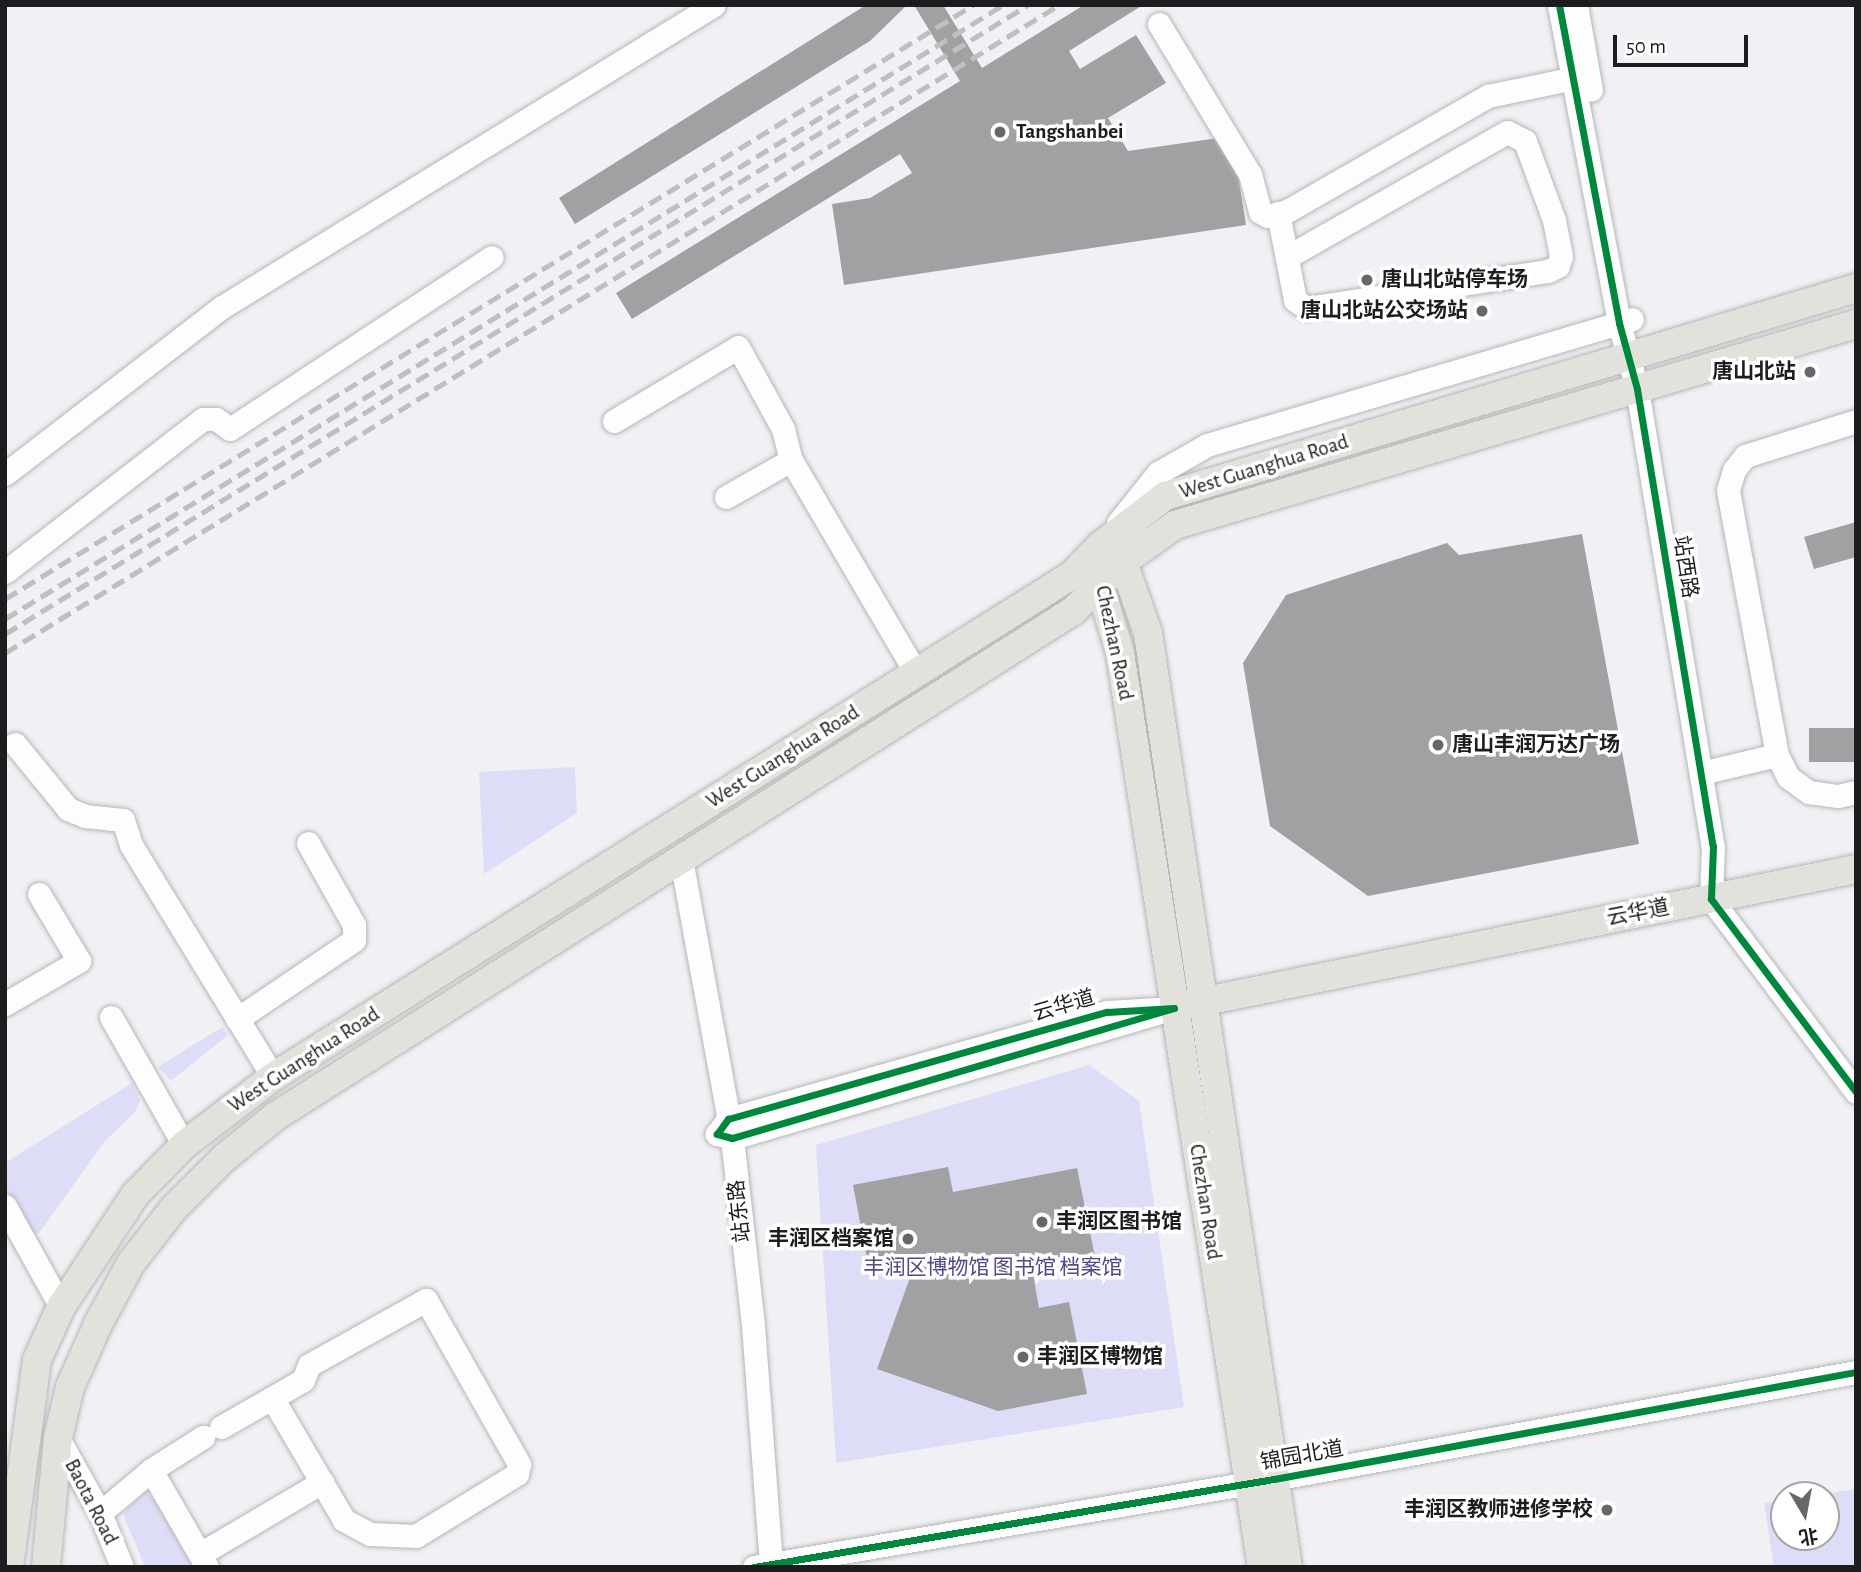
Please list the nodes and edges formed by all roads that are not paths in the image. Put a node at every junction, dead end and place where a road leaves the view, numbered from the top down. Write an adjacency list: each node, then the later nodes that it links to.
1 (714, 5): 17 (street)
2 (1559, 5): 5 (street, 站西路)
3 (1576, 5): 5 (street, 站西路)
4 (1159, 24): 6 (street)
5 (1581, 77): 6 (street); 10 (street, 站西路)
6 (1278, 214): 8 (street)
7 (492, 257): 20 (street)
8 (1287, 257): 8 (street)
9 (1856, 288): 12 (main road, West Guanghua Road)
10 (1626, 321): 12 (street, 站西路); 19 (street)
11 (1856, 324): 13 (main road, West Guanghua Road)
12 (1633, 357): 13 (street, 站西路); 19 (main road, West Guanghua Road)
13 (1637, 389): 19 (main road, West Guanghua Road); 25 (street, 站西路)
14 (614, 421): 16 (street)
15 (1856, 421): 24 (street)
16 (791, 460): 18 (street); 22 (street)
17 (5, 474)
18 (726, 497)
19 (1112, 553): 21 (main road, West Guanghua Road); 22 (main road, West Guanghua Road); 33 (main road, Chezhan Road)
20 (5, 572)
21 (1100, 587): 30 (main road, West Guanghua Road); 35 (main road, Chezhan Road)
22 (916, 673): 28 (main road, West Guanghua Road)
23 (15, 744): 37 (street)
24 (1777, 755): 25 (street); 26 (street)
25 (1701, 773): 32 (street, 站西路)
26 (1856, 792)
27 (308, 843): 37 (street)
28 (617, 862): 30 (main road); 38 (main road, West Guanghua Road)
29 (1856, 869): 32 (main road, 云华道)
30 (665, 871): 40 (street, 站东路); 46 (main road, West Guanghua Road)
31 (39, 894): 34 (street)
32 (1711, 899): 33 (main road, 云华道); 39 (street)
33 (1203, 1000): 35 (main road, 云华道); 48 (main road, Chezhan Road)
34 (5, 1004)
35 (1174, 1009): 40 (street, 云华道); 48 (main road, Chezhan Road)
36 (111, 1017): 41 (street)
37 (237, 1019): 38 (street)
38 (273, 1077): 41 (main road, West Guanghua Road)
39 (1856, 1093)
40 (726, 1130): 52 (street, 站东路)
41 (184, 1145): 43 (main road, West Guanghua Road)
42 (5, 1206): 43 (street)
43 (61, 1307): 53 (main road, West Guanghua Road)
44 (1856, 1372): 48 (street, 锦园北道)
45 (272, 1398): 47 (street); 49 (street); 49 (street)
46 (58, 1438): 50 (street, Baota Road); 54 (main road, West Guanghua Road)
47 (151, 1469): 50 (street); 51 (street)
48 (1262, 1481): 52 (street, 锦园北道); 56 (main road, Chezhan Road); 57 (main road, Chezhan Road)
49 (322, 1482): 51 (street)
50 (100, 1513): 55 (street, Baota Road)
51 (203, 1560)
52 (761, 1566)
53 (9, 1567)
54 (46, 1567)
55 (122, 1567)
56 (1262, 1567)
57 (1288, 1567)

